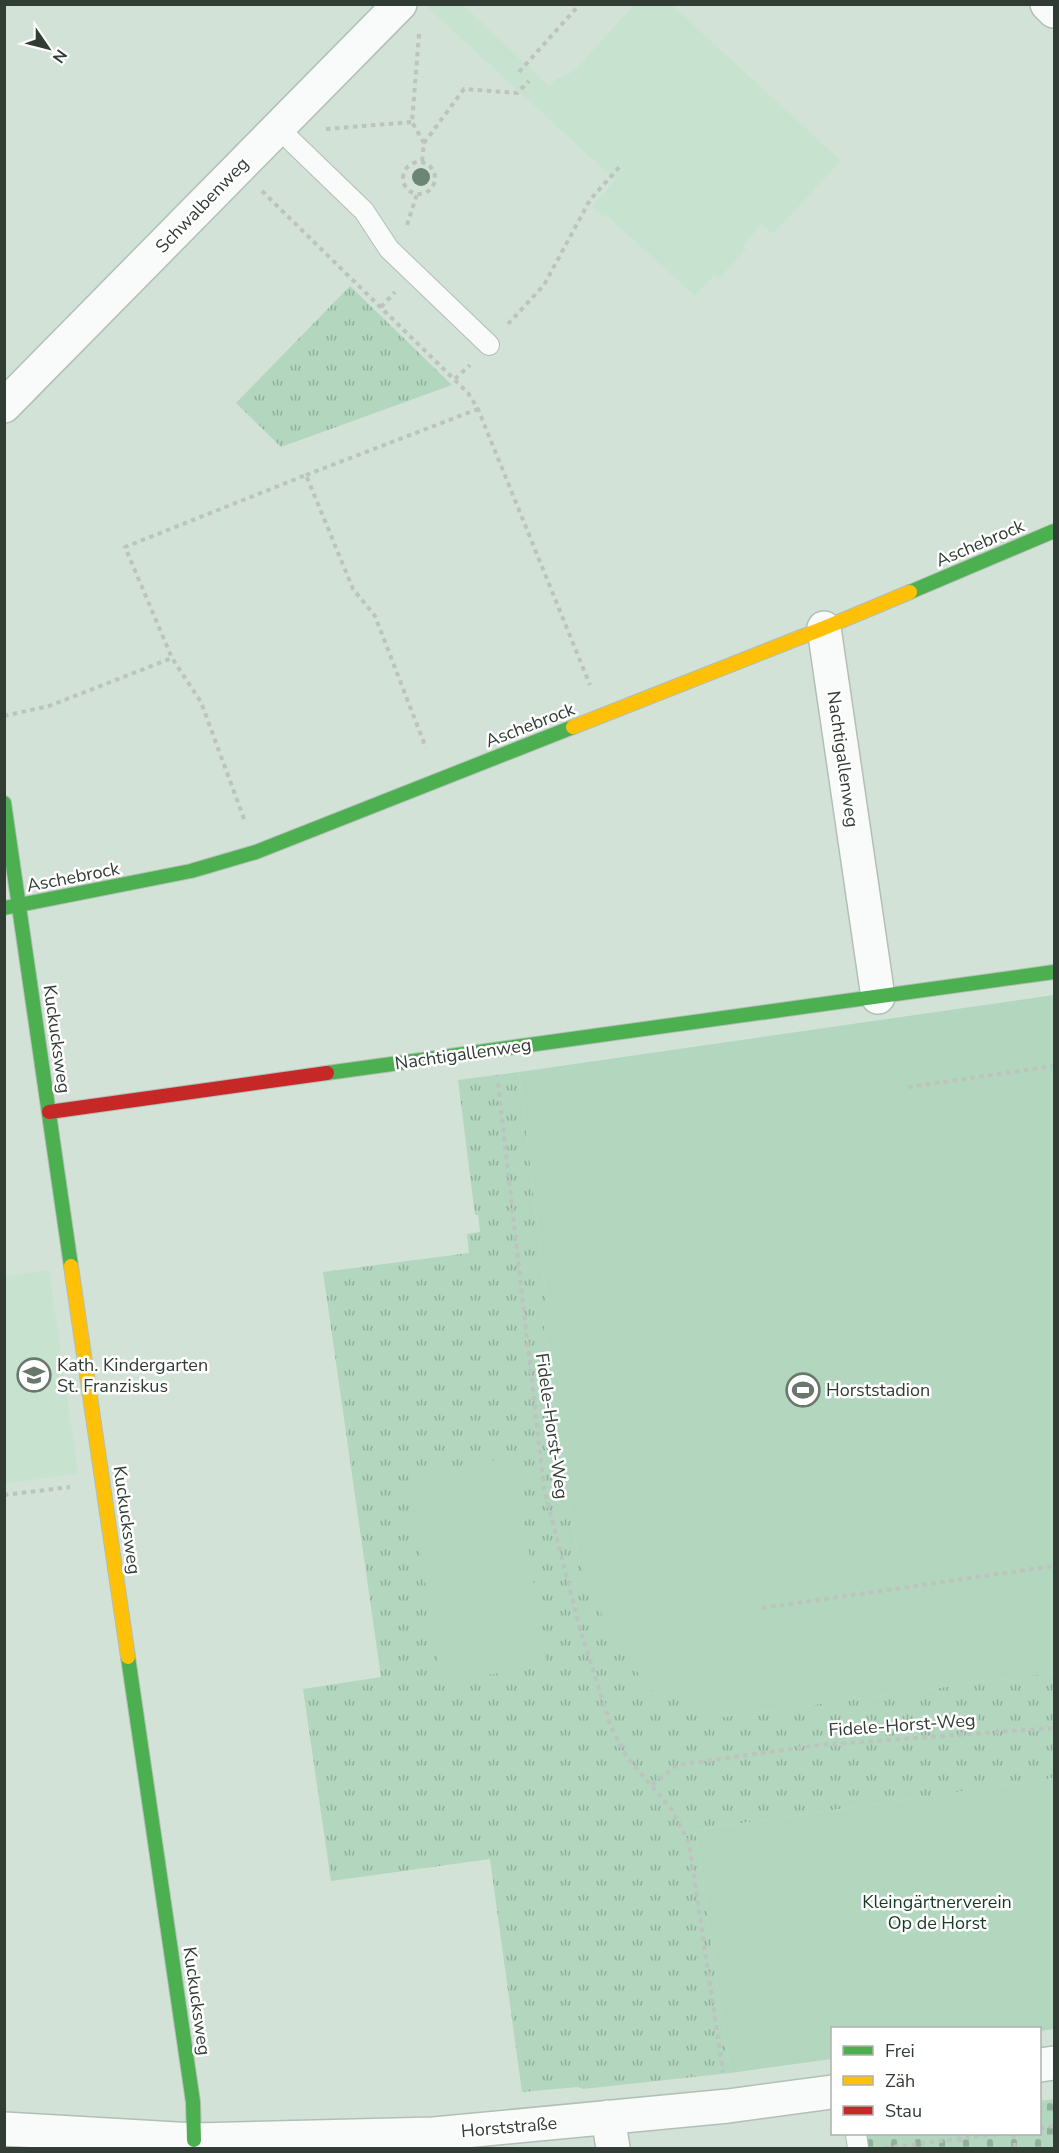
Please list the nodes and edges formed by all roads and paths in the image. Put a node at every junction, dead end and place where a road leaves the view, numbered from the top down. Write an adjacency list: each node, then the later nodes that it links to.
1 (400, 4): 9 (street, Schwalbenweg)
2 (580, 4): 6 (path)
3 (1047, 4): 4 (street)
4 (1054, 11)
5 (419, 30): 8 (path)
6 (519, 72)
7 (529, 81): 10 (path)
8 (412, 122): 9 (path); 10 (path)
9 (283, 123): 13 (street, Schwalbenweg); 14 (lane)
10 (424, 143): 11 (path)
11 (422, 162): 11 (path)
12 (621, 165): 14 (path)
13 (238, 168): 15 (path); 16 (street, Schwalbenweg)
14 (489, 345): 15 (path)
15 (455, 379): 17 (path)
16 (4, 406)
17 (478, 409): 18 (path); 23 (path)
18 (306, 475): 21 (path); 24 (path)
19 (1054, 531): 20 (street, Aschebrock)
20 (824, 628): 23 (street, Aschebrock); 30 (street, Nachtigallenweg)
21 (172, 658): 22 (path); 26 (path)
22 (4, 716)
23 (603, 716): 24 (street, Aschebrock)
24 (438, 780): 26 (street, Aschebrock)
25 (4, 803): 27 (street)
26 (256, 852): 27 (street, Aschebrock)
27 (19, 906): 28 (street, Aschebrock); 34 (street, Kuckucksweg)
28 (4, 908)
29 (1054, 972): 30 (street, Nachtigallenweg)
30 (878, 997): 31 (street, Nachtigallenweg)
31 (494, 1050): 34 (street, Nachtigallenweg); 40 (path, Fidele-Horst-Weg)
32 (1054, 1065): 33 (path)
33 (908, 1087)
34 (49, 1112): 35 (street, Kuckucksweg)
35 (103, 1482): 36 (path); 47 (street, Kuckucksweg)
36 (4, 1495)
37 (1054, 1566): 38 (path)
38 (762, 1608)
39 (1054, 1728): 40 (path, Fidele-Horst-Weg)
40 (652, 1785): 42 (path, Fidele-Horst-Weg)
41 (831, 2092): 42 (street, Horststraße)
42 (728, 2106): 44 (street, Horststraße)
43 (4, 2129): 47 (street, Horststraße)
44 (611, 2133): 47 (street, Horststraße)
45 (983, 2135): 46 (path)
46 (960, 2138): 48 (path); 49 (path)
47 (194, 2140)
48 (884, 2148)
49 (962, 2148)

